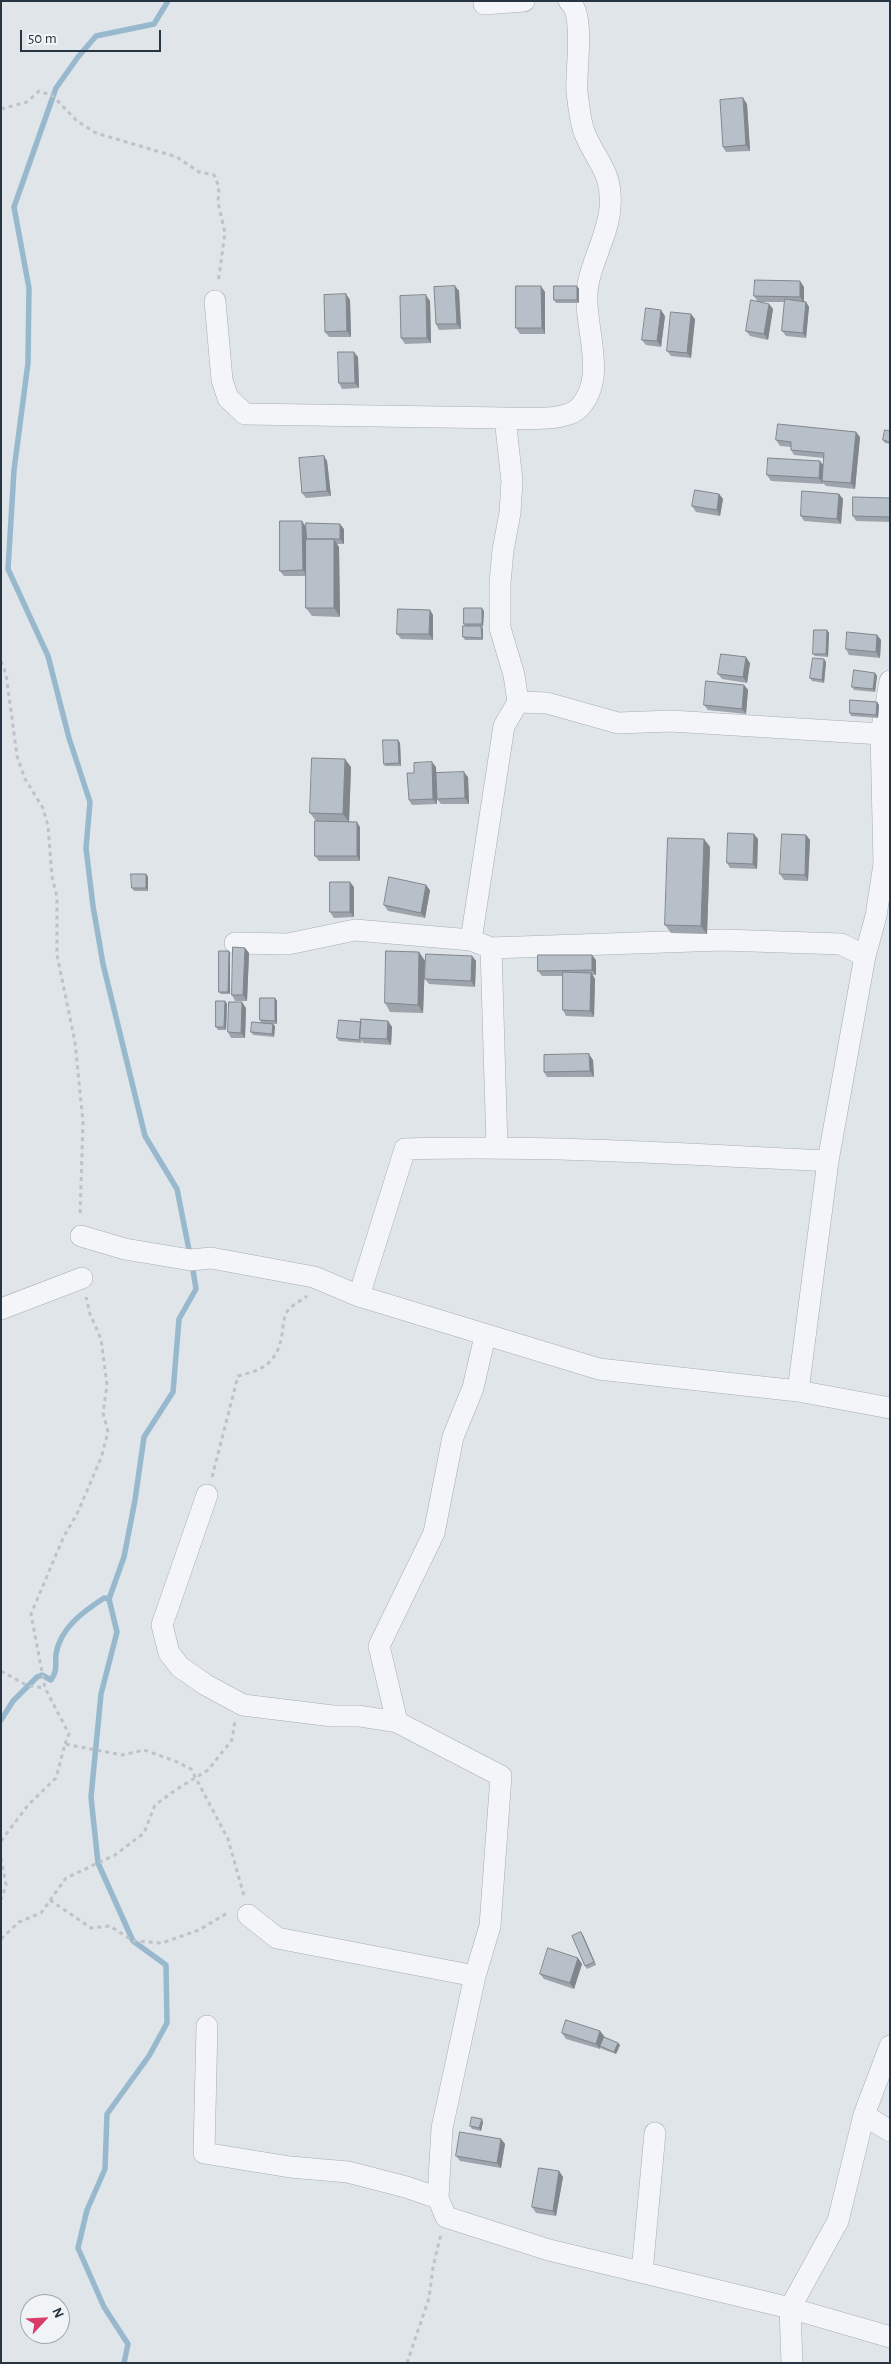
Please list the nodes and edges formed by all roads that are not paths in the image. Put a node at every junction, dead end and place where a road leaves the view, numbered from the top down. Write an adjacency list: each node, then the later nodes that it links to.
1 (524, 1): 3 (street)
2 (569, 1): 5 (street)
3 (484, 4)
4 (215, 301): 5 (street)
5 (505, 418): 7 (street)
6 (890, 681): 8 (street)
7 (518, 702): 8 (street); 10 (street)
8 (881, 734): 9 (street)
9 (883, 917): 13 (street)
10 (471, 940): 11 (street); 12 (street)
11 (235, 943)
12 (491, 948): 13 (street); 14 (street)
13 (864, 956): 15 (street)
14 (497, 1147): 15 (street); 18 (street)
15 (828, 1161): 21 (street)
16 (81, 1236): 18 (street)
17 (82, 1278): 19 (street)
18 (359, 1296): 20 (street)
19 (1, 1310)
20 (485, 1336): 21 (street); 24 (street)
21 (798, 1392): 22 (street)
22 (890, 1408)
23 (207, 1495): 24 (street)
24 (397, 1722): 26 (street)
25 (248, 1915): 26 (street)
26 (475, 1976): 32 (street)
27 (207, 2026): 32 (street)
28 (890, 2046): 29 (street)
29 (864, 2115): 30 (street); 34 (street)
30 (890, 2131)
31 (655, 2133): 33 (street)
32 (442, 2207): 33 (street)
33 (642, 2272): 34 (street)
34 (790, 2308): 35 (street); 36 (street)
35 (890, 2337)
36 (792, 2363)

